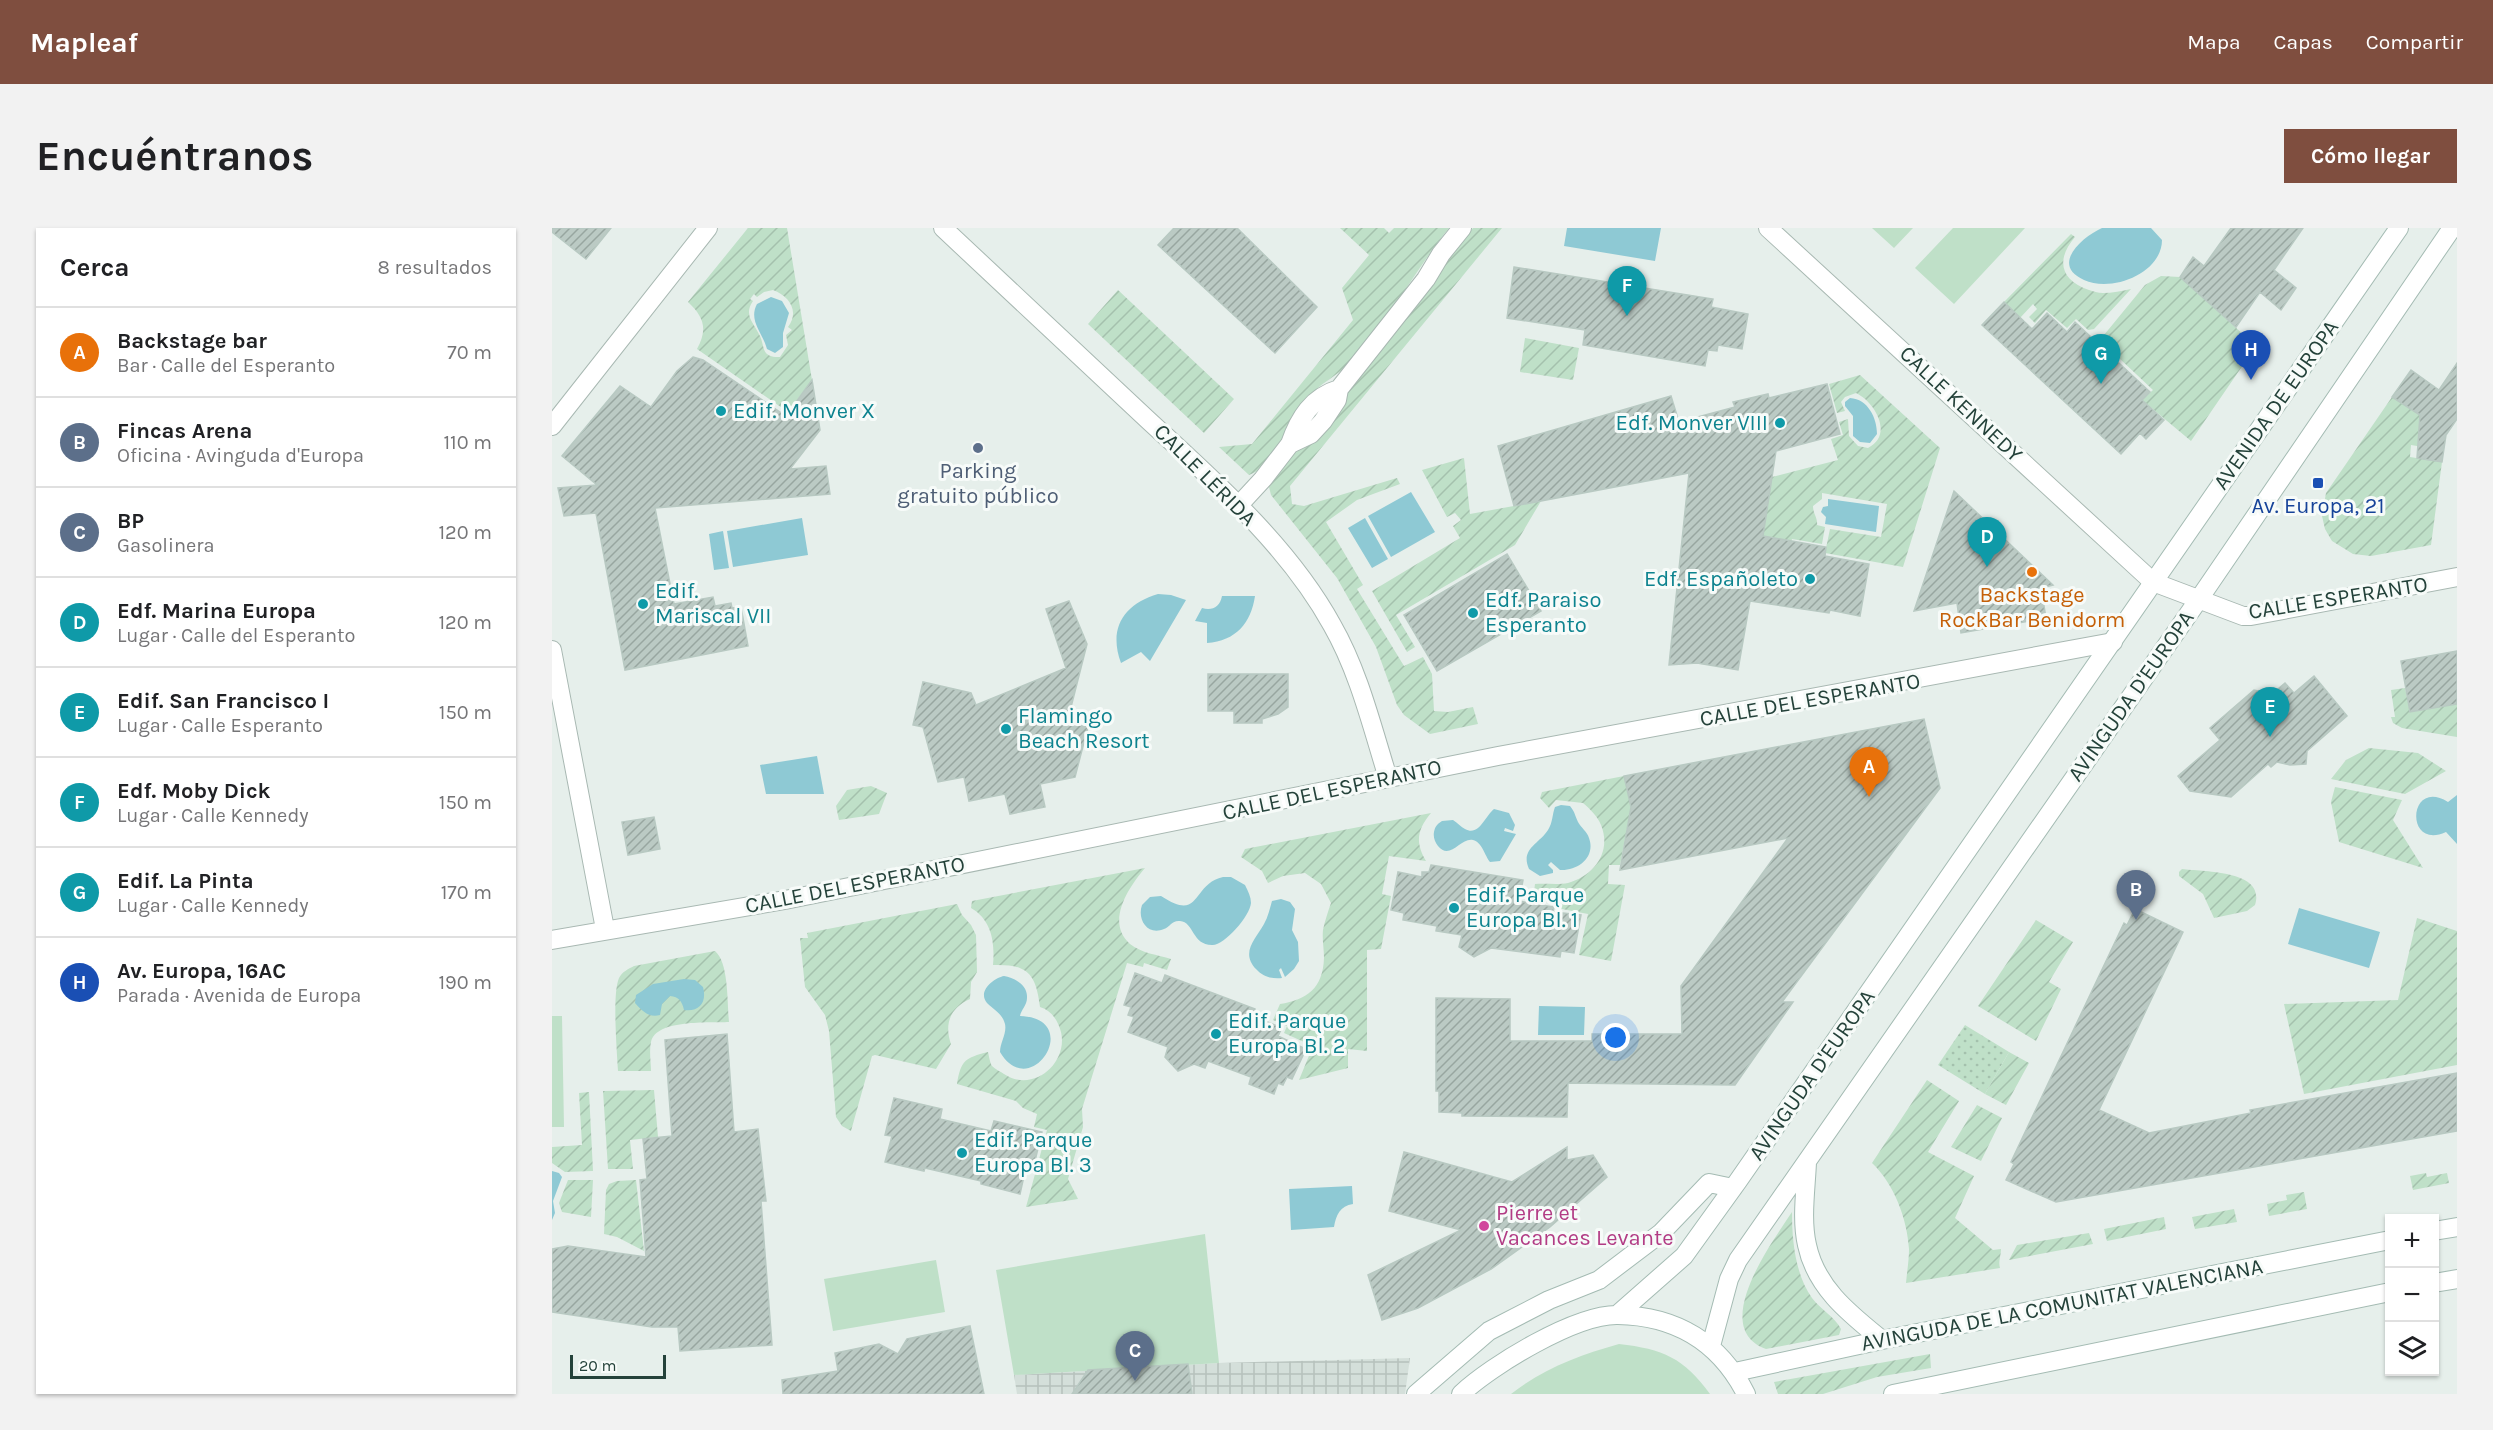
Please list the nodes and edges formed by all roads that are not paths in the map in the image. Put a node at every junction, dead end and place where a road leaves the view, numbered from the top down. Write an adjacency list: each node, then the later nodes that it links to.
1 (708, 228): 7 (main road)
2 (943, 228): 8 (main road, CALLE LÉRIDA)
3 (1462, 228): 8 (main road)
4 (1768, 228): 10 (main road, CALLE KENNEDY)
5 (2398, 228): 10 (main road, AVENIDA DE EUROPA)
6 (2452, 228): 11 (main road, AVINGUDA D'EUROPA)
7 (552, 426)
8 (1238, 506): 14 (main road, CALLE LÉRIDA)
9 (2457, 577): 11 (main road, CALLE ESPERANTO)
10 (2153, 582): 11 (main road, CALLE ESPERANTO); 12 (main road, AVINGUDA D'EUROPA)
11 (2199, 599): 17 (main road, AVINGUDA D'EUROPA)
12 (2113, 642): 14 (main road, CALLE DEL ESPERANTO); 18 (main road, AVINGUDA D'EUROPA)
13 (552, 650): 15 (main road)
14 (1388, 778): 15 (main road, CALLE DEL ESPERANTO)
15 (605, 929): 16 (main road, CALLE DEL ESPERANTO)
16 (552, 940)
17 (1807, 1162): 26 (main road, AVINGUDA D'EUROPA); 27 (main road, AVINGUDA D'EUROPA)
18 (1733, 1188): 25 (main road, AVINGUDA D'EUROPA); 29 (main road)
19 (2457, 1227): 20 (main road)
20 (2439, 1231)
21 (2385, 1241): 26 (main road, AVINGUDA DE LA COMUNITAT VALENCIANA)
22 (2457, 1279): 23 (main road)
23 (2439, 1282)
24 (2385, 1293): 32 (main road)
25 (1617, 1315): 27 (main road); 30 (main road)
26 (1882, 1340): 28 (main road, AVINGUDA DE LA COMUNITAT VALENCIANA)
27 (1711, 1346): 28 (main road)
28 (1735, 1372): 31 (main road)
29 (1416, 1394)
30 (1461, 1394)
31 (1746, 1394)
32 (1893, 1394)

